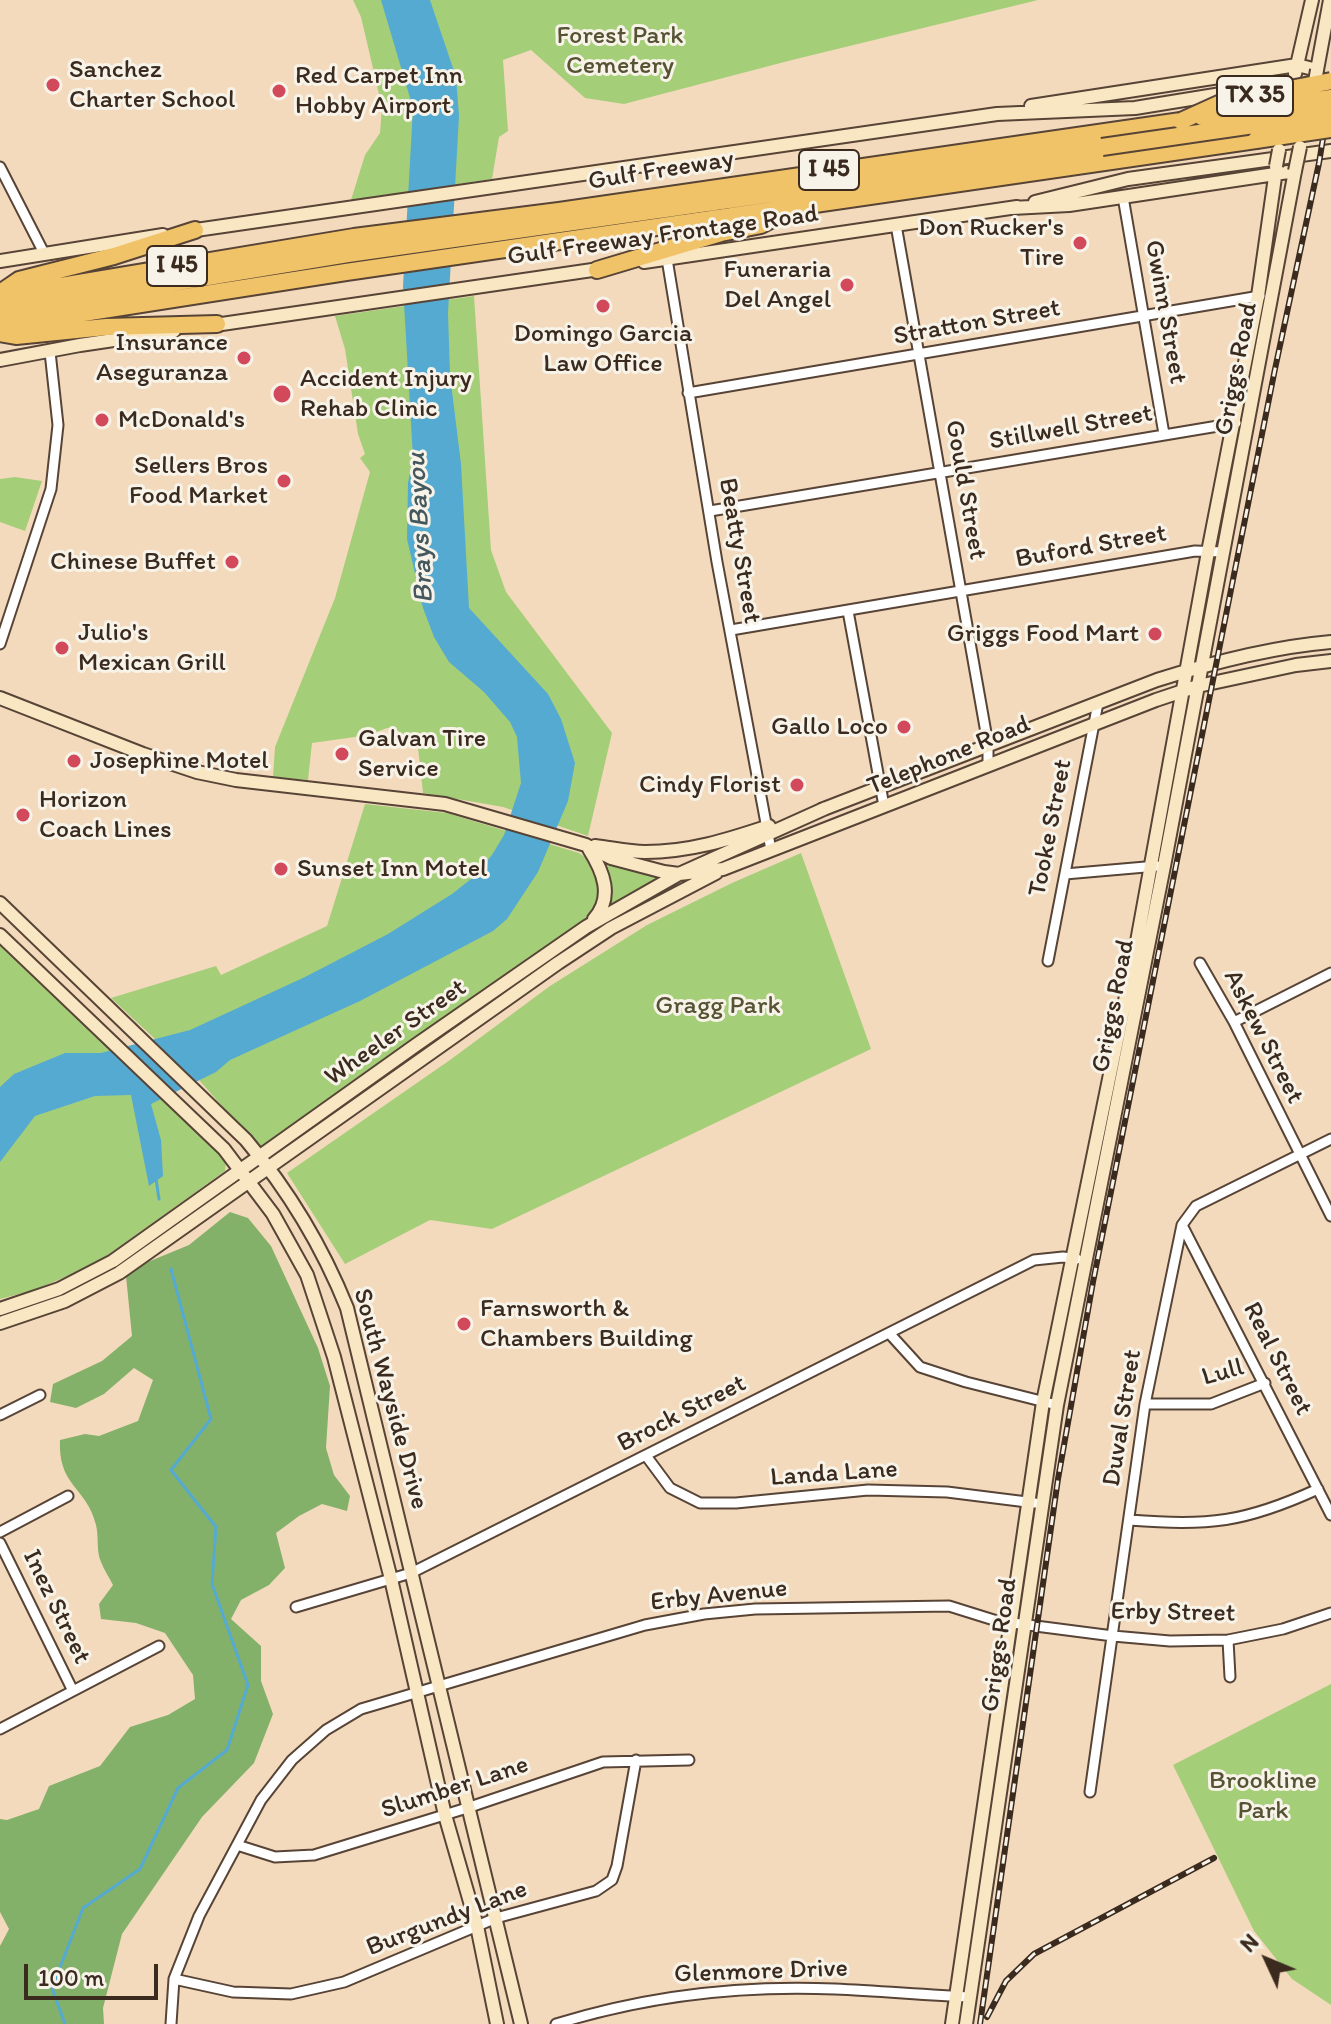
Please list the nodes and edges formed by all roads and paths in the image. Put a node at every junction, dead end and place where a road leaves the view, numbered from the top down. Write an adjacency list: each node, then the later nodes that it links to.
1 (1312, 0): 3 (main road, Griggs Road)
2 (1330, 0): 4 (main road, Griggs Road)
3 (1296, 69): 4 (main road); 7 (main road); 14 (main road, Griggs Road, bridge)
4 (1317, 70): 15 (main road, Griggs Road, bridge)
5 (1331, 79): 7 (main road); 9 (highway, TX 35, bridge)
6 (1331, 98): 9 (highway, Gulf Freeway / I 45, bridge)
7 (1010, 112): 21 (main road)
8 (1331, 114): 11 (highway, Gulf Freeway, bridge)
9 (1181, 121): 11 (highway, Gulf Freeway / I 45)
10 (1331, 129): 11 (highway, Gulf Freeway / I 45, bridge)
11 (1102, 147): 17 (highway, Gulf Freeway / I 45); 20 (highway, Gulf Freeway)
12 (1331, 151): 18 (main road, Gulf Freeway Frontage Road)
13 (0, 167): 22 (street)
14 (1276, 171): 15 (main road); 16 (main road); 28 (main road, Griggs Road)
15 (1295, 171): 27 (main road, Griggs Road)
16 (1123, 197): 18 (main road); 30 (street, Gwinn Street)
17 (793, 208): 20 (highway, Gulf Freeway / I 45); 25 (highway)
18 (1012, 208): 19 (main road, Gulf Freeway Frontage Road)
19 (896, 225): 23 (main road, Gulf Freeway Frontage Road); 35 (street, Gould Street)
20 (560, 226): 26 (highway, Gulf Freeway / I 45); 29 (highway, Gulf Freeway); 32 (highway, Gulf Freeway / I 45)
21 (195, 230): 22 (main road); 26 (highway)
22 (44, 253): 24 (main road)
23 (667, 259): 25 (main road, Gulf Freeway Frontage Road); 37 (street, Beatty Street)
24 (0, 261)
25 (597, 270): 31 (main road, Gulf Freeway Frontage Road)
26 (0, 294)
27 (1274, 294): 28 (street, Stratton Street); 38 (main road, Griggs Road)
28 (1258, 296): 30 (street, Stratton Street); 39 (main road, Griggs Road)
29 (0, 311)
30 (1144, 316): 35 (street, Stratton Street); 40 (street, Gwinn Street)
31 (217, 324): 33 (highway); 34 (main road, Gulf Freeway Frontage Road)
32 (0, 326)
33 (0, 333)
34 (50, 352): 36 (main road, Gulf Freeway Frontage Road); 49 (street)
35 (919, 355): 37 (street, Stratton Street); 41 (street, Gould Street)
36 (0, 360)
37 (688, 393): 42 (street, Beatty Street)
38 (1249, 420): 39 (street, Stillwell Street); 44 (main road, Griggs Road)
39 (1233, 423): 40 (street, Stillwell Street); 43 (main road, Griggs Road)
40 (1164, 434): 41 (street, Stillwell Street)
41 (940, 474): 42 (street, Stillwell Street); 45 (street, Gould Street)
42 (710, 511): 47 (street, Beatty Street)
43 (1208, 552): 44 (street, Buford Street); 45 (street, Buford Street); 52 (main road, Griggs Road)
44 (1223, 552): 51 (main road, Griggs Road)
45 (961, 592): 46 (street, Buford Street); 58 (street, Gould Street)
46 (848, 611): 47 (street, Buford Street); 60 (street)
47 (731, 630): 62 (street, Beatty Street)
48 (1331, 642): 51 (main road, Telephone Road)
49 (0, 644)
50 (1331, 661): 53 (main road, Telephone Road)
51 (1202, 666): 52 (main road, Telephone Road); 53 (main road, Griggs Road)
52 (1186, 671): 54 (main road, Griggs Road); 56 (main road, Telephone Road)
53 (1198, 686): 54 (main road, Telephone Road); 65 (main road, Griggs Road)
54 (1183, 691): 57 (main road, Telephone Road); 65 (main road, Griggs Road)
55 (0, 698): 63 (main road, Telephone Road)
56 (1098, 703): 57 (street, Tooke Street); 58 (main road, Telephone Road)
57 (1094, 723): 59 (main road, Telephone Road); 68 (street, Tooke Street)
58 (988, 744): 59 (street, Gould Street); 60 (main road, Telephone Road)
59 (988, 764): 61 (main road, Telephone Road)
60 (879, 786): 61 (street); 62 (main road, Telephone Road)
61 (884, 806): 64 (main road, Telephone Road)
62 (766, 831): 63 (main road, Telephone Road); 64 (street, Beatty Street); 67 (main road, Wheeler Street)
63 (587, 846): 67 (main road, Telephone Road); 70 (main road)
64 (771, 850): 66 (main road, Telephone Road)
65 (1158, 866): 68 (street); 84 (main road, Griggs Road); 85 (main road, Griggs Road)
66 (723, 869): 67 (main road, Telephone Road); 80 (main road, Wheeler Street)
67 (679, 874): 70 (main road, Wheeler Street)
68 (1065, 874): 72 (street, Tooke Street)
69 (0, 903): 78 (main road, South Wayside Drive)
70 (586, 927): 78 (main road, Wheeler Street)
71 (0, 935): 79 (main road, South Wayside Drive)
72 (1048, 961)
73 (1200, 963): 75 (street, Askew Street)
74 (1331, 973): 75 (street)
75 (1234, 1022): 77 (street, Askew Street)
76 (1331, 1139): 77 (street)
77 (1299, 1155): 82 (street, Askew Street); 83 (street)
78 (260, 1156): 79 (main road, Wheeler Street); 80 (main road, South Wayside Drive)
79 (241, 1169): 81 (main road, South Wayside Drive); 87 (main road, Wheeler Street)
80 (270, 1169): 81 (main road, Wheeler Street); 86 (main road, South Wayside Drive)
81 (251, 1182): 87 (main road, Wheeler Street); 88 (main road, South Wayside Drive)
82 (1331, 1216)
83 (1182, 1225): 91 (street, Real Street); 94 (street, Duval Street)
84 (1071, 1258): 85 (street, Brock Street); 90 (street, Brock Street); 93 (main road, Griggs Road)
85 (1085, 1261): 95 (main road, Griggs Road)
86 (329, 1264): 88 (main road); 106 (main road, South Wayside Drive)
87 (116, 1267): 89 (main road, Wheeler Street)
88 (307, 1275): 107 (main road, South Wayside Drive)
89 (1, 1317)
90 (889, 1333): 93 (street); 97 (street, Brock Street)
91 (1265, 1383): 94 (street, Lull); 98 (street, Real Street)
92 (40, 1395): 96 (street)
93 (1043, 1402): 95 (street); 100 (main road, Griggs Road)
94 (1145, 1404): 103 (street, Duval Street)
95 (1057, 1405): 101 (main road, Griggs Road)
96 (0, 1415)
97 (647, 1457): 100 (street, Landa Lane); 106 (street, Brock Street)
98 (1318, 1489): 102 (street, Real Street); 103 (street)
99 (68, 1496): 104 (street)
100 (1028, 1502): 101 (street, Landa Lane); 110 (main road, Griggs Road)
101 (1043, 1504): 110 (main road, Griggs Road)
102 (1331, 1515)
103 (1129, 1520): 111 (street, Duval Street)
104 (0, 1532)
105 (0, 1543): 116 (street, Inez Street)
106 (411, 1573): 107 (street, Brock Street); 115 (main road, South Wayside Drive)
107 (391, 1579): 108 (street, Brock Street); 117 (main road, South Wayside Drive)
108 (296, 1607)
109 (1331, 1613): 112 (street, Erby Street)
110 (1018, 1623): 111 (street, Erby Street); 115 (street, Erby Avenue); 128 (main road, Griggs Road)
111 (1113, 1636): 112 (street, Erby Street); 121 (street, Duval Street)
112 (1228, 1640): 114 (street)
113 (159, 1646): 116 (street)
114 (1230, 1677)
115 (438, 1686): 117 (street, Erby Avenue); 122 (main road, South Wayside Drive)
116 (73, 1691): 118 (street)
117 (418, 1692): 123 (main road, South Wayside Drive); 124 (street, Erby Avenue)
118 (0, 1729)
119 (636, 1760): 120 (street, Slumber Lane); 122 (street, Slumber Lane); 125 (street, Burgundy Lane)
120 (689, 1760)
121 (1090, 1792)
122 (467, 1808): 123 (street, Slumber Lane); 125 (main road, South Wayside Drive)
123 (445, 1815): 124 (street, Slumber Lane); 126 (main road, South Wayside Drive)
124 (237, 1845): 127 (street, Erby Avenue)
125 (496, 1918): 126 (street, Burgundy Lane); 131 (main road, South Wayside Drive)
126 (477, 1926): 127 (street, Burgundy Lane); 130 (main road, South Wayside Drive)
127 (174, 1979): 129 (street, Erby Avenue)
128 (964, 1997): 132 (street, Glenmore Drive); 133 (main road, Griggs Road); 134 (main road, Griggs Road)
129 (171, 2024)
130 (497, 2024)
131 (521, 2024)
132 (556, 2024)
133 (952, 2024)
134 (966, 2024)

